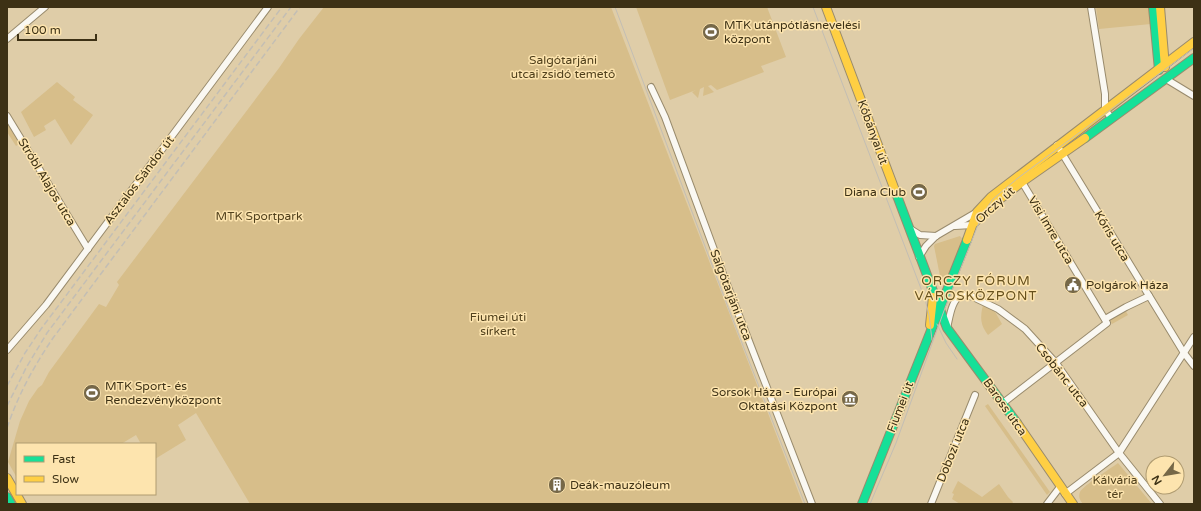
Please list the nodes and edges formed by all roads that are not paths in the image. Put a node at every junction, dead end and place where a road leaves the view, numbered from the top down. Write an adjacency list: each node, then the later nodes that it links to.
1 (45, 7): 7 (street)
2 (268, 7): 27 (street, Asztalos Sándor út)
3 (826, 7): 25 (street, Kőbányai út)
4 (1091, 7): 15 (street)
5 (1153, 7): 11 (street)
6 (1160, 7): 10 (street)
7 (7, 39)
8 (1194, 42): 10 (street, Orczy út)
9 (1194, 58): 12 (street, Orczy út)
10 (1165, 64): 11 (street, Orczy út); 12 (street)
11 (1158, 70): 15 (street, Orczy út)
12 (1162, 81): 14 (street); 17 (street, Orczy út)
13 (651, 87): 48 (street, Salgótarjáni utca)
14 (1194, 96)
15 (1105, 109): 17 (street); 18 (street, Orczy út)
16 (7, 116): 27 (street, Stróbl Alajos utca)
17 (1111, 118): 19 (street, Orczy út)
18 (1057, 145): 19 (street, Kőris utca); 21 (street, Orczy út)
19 (1063, 154): 20 (street, Orczy út); 30 (street, Kőris utca)
20 (1022, 182): 23 (street, Orczy út); 32 (street, Visi Imre utca)
21 (977, 212): 22 (street); 23 (street, Orczy út)
22 (963, 220): 23 (street); 24 (street)
23 (972, 225): 24 (street); 31 (street, Fiumei út)
24 (953, 226): 26 (street)
25 (909, 228): 26 (street); 28 (street, Kőbányai út)
26 (936, 236): 28 (street)
27 (88, 249): 36 (street, Asztalos Sándor út)
28 (919, 257): 29 (street, Kőbányai út)
29 (934, 292): 31 (street, Baross utca); 35 (street)
30 (1149, 296): 32 (street); 37 (street, Kőris utca)
31 (940, 310): 33 (street, Baross utca); 35 (street, Fiumei út)
32 (1105, 319): 38 (street)
33 (947, 328): 38 (street, Csobánc utca); 41 (street, Baross utca)
34 (1194, 336): 37 (street)
35 (927, 339): 49 (street, Fiumei út)
36 (7, 350)
37 (1184, 353): 39 (street, Kőris utca); 42 (street)
38 (1056, 363): 41 (street); 42 (street, Csobánc utca)
39 (1194, 366)
40 (975, 395): 50 (street, Dobozi utca)
41 (1003, 403): 44 (street, Baross utca)
42 (1119, 454): 44 (street); 53 (street)
43 (7, 478): 45 (street)
44 (1063, 490): 51 (street); 52 (street, Baross utca)
45 (16, 494)
46 (17, 495): 47 (street)
47 (22, 504)
48 (812, 504)
49 (862, 504)
50 (931, 504)
51 (1047, 504)
52 (1073, 504)
53 (1160, 504)

